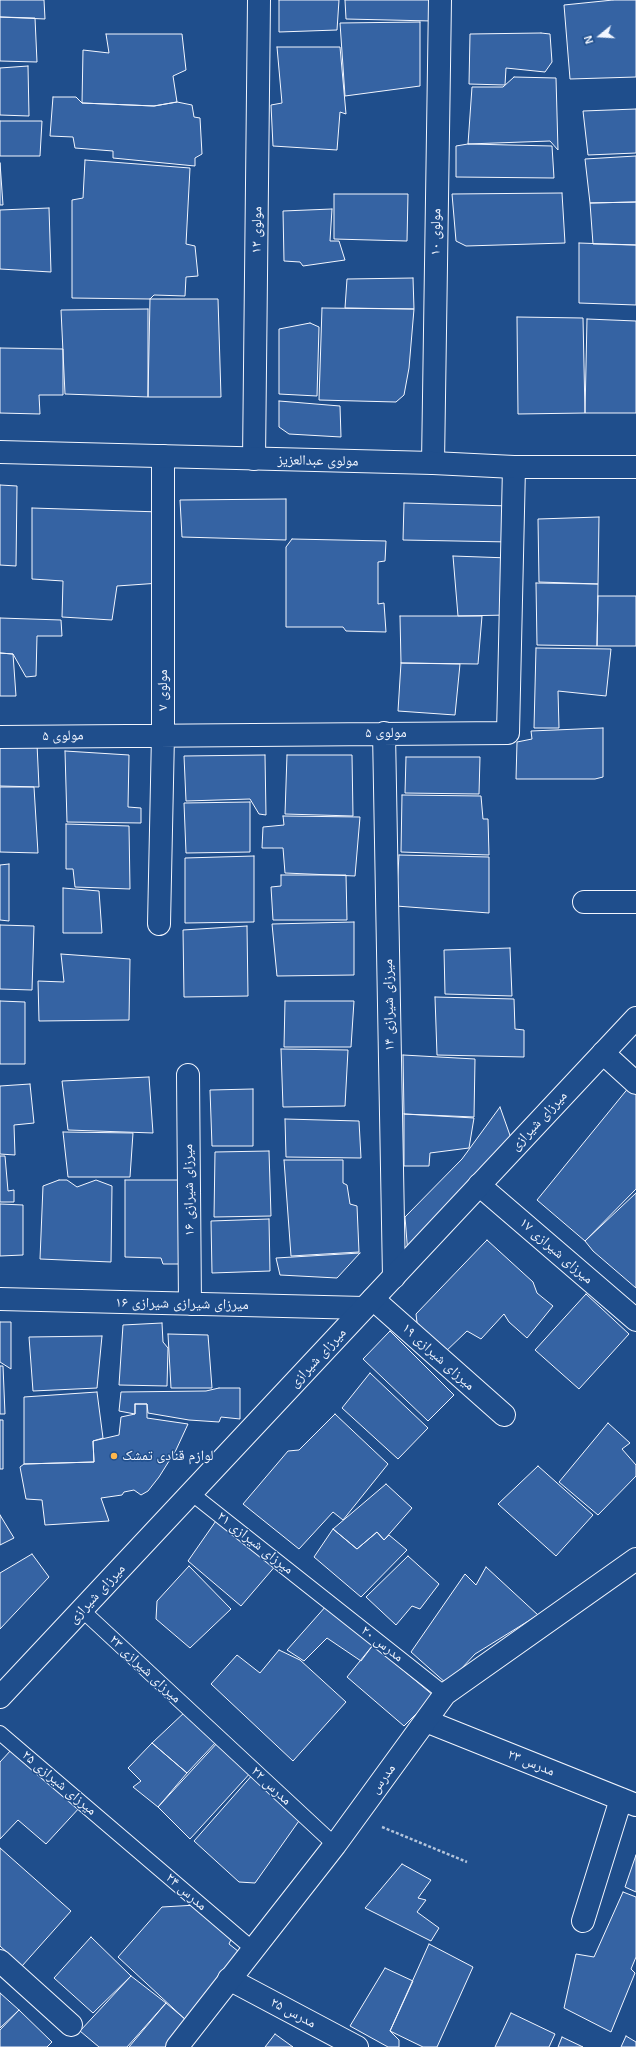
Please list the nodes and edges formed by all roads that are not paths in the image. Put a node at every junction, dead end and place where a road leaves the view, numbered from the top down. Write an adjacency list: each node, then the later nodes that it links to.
1 (259, 0): 5 (street, مولوی ۱۲)
2 (440, 0): 6 (street, مولوی ۱۰)
3 (0, 452): 4 (street, مولوی عبدالعزیز)
4 (163, 456): 5 (street, مولوی عبدالعزیز); 10 (street, مولوی ۷)
5 (254, 459): 6 (street, مولوی عبدالعزیز)
6 (432, 463): 7 (street, مولوی عبدالعزیز)
7 (514, 467): 8 (street, مولوی عبدالعزیز); 9 (street, مولوی ۵)
8 (636, 467)
9 (384, 733): 10 (street, مولوی ۵); 20 (street, میرزای شیرازی ۱۴)
10 (163, 735): 11 (street, مولوی ۵); 14 (street, مولوی ۷)
11 (0, 737)
12 (584, 902): 13 (street)
13 (636, 902)
14 (159, 924)
15 (636, 1018): 16 (street, میرزای شیرازی)
16 (603, 1053): 18 (street); 19 (street, میرزای شیرازی)
17 (188, 1075): 22 (street, میرزای شیرازی ۱۶)
18 (636, 1083)
19 (479, 1185): 20 (street, میرزای شیرازی); 24 (street, میرزای شیرازی ۱۷)
20 (394, 1277): 23 (street, میرزای شیرازی)
21 (0, 1299): 22 (street, میرزای شیرازی شیرازی ۱۶)
22 (190, 1304): 23 (street, میرزای شیرازی شیرازی ۱۶)
23 (368, 1304): 25 (street, میرزای شیرازی ۱۹); 26 (street, میرزای شیرازی)
24 (634, 1318)
25 (504, 1415)
26 (191, 1493): 28 (lane, میرزای شیرازی ۲۱); 29 (street, میرزای شیرازی)
27 (636, 1559): 30 (street, مدرس)
28 (318, 1593): 30 (lane, مدرس ۲۰)
29 (82, 1610): 31 (street, میرزای شیرازی); 33 (lane, میرزای شیرازی ۲۳)
30 (445, 1694): 32 (street, مدرس)
31 (0, 1697)
32 (426, 1721): 35 (street, مدرس ۲۳); 37 (street, مدرس)
33 (208, 1727): 37 (lane, مدرس ۲۲)
34 (0, 1733): 36 (lane, میرزای شیرازی ۲۵)
35 (628, 1802): 38 (street)
36 (118, 1833): 39 (lane, مدرس ۲۴)
37 (335, 1845): 39 (street, مدرس)
38 (583, 1921)
39 (254, 1950): 41 (street, مدرس)
40 (0, 1960): 42 (street)
41 (229, 1980): 43 (street, مدرس); 44 (street, مدرس ۲۵)
42 (71, 2025)
43 (177, 2047)
44 (357, 2047)

